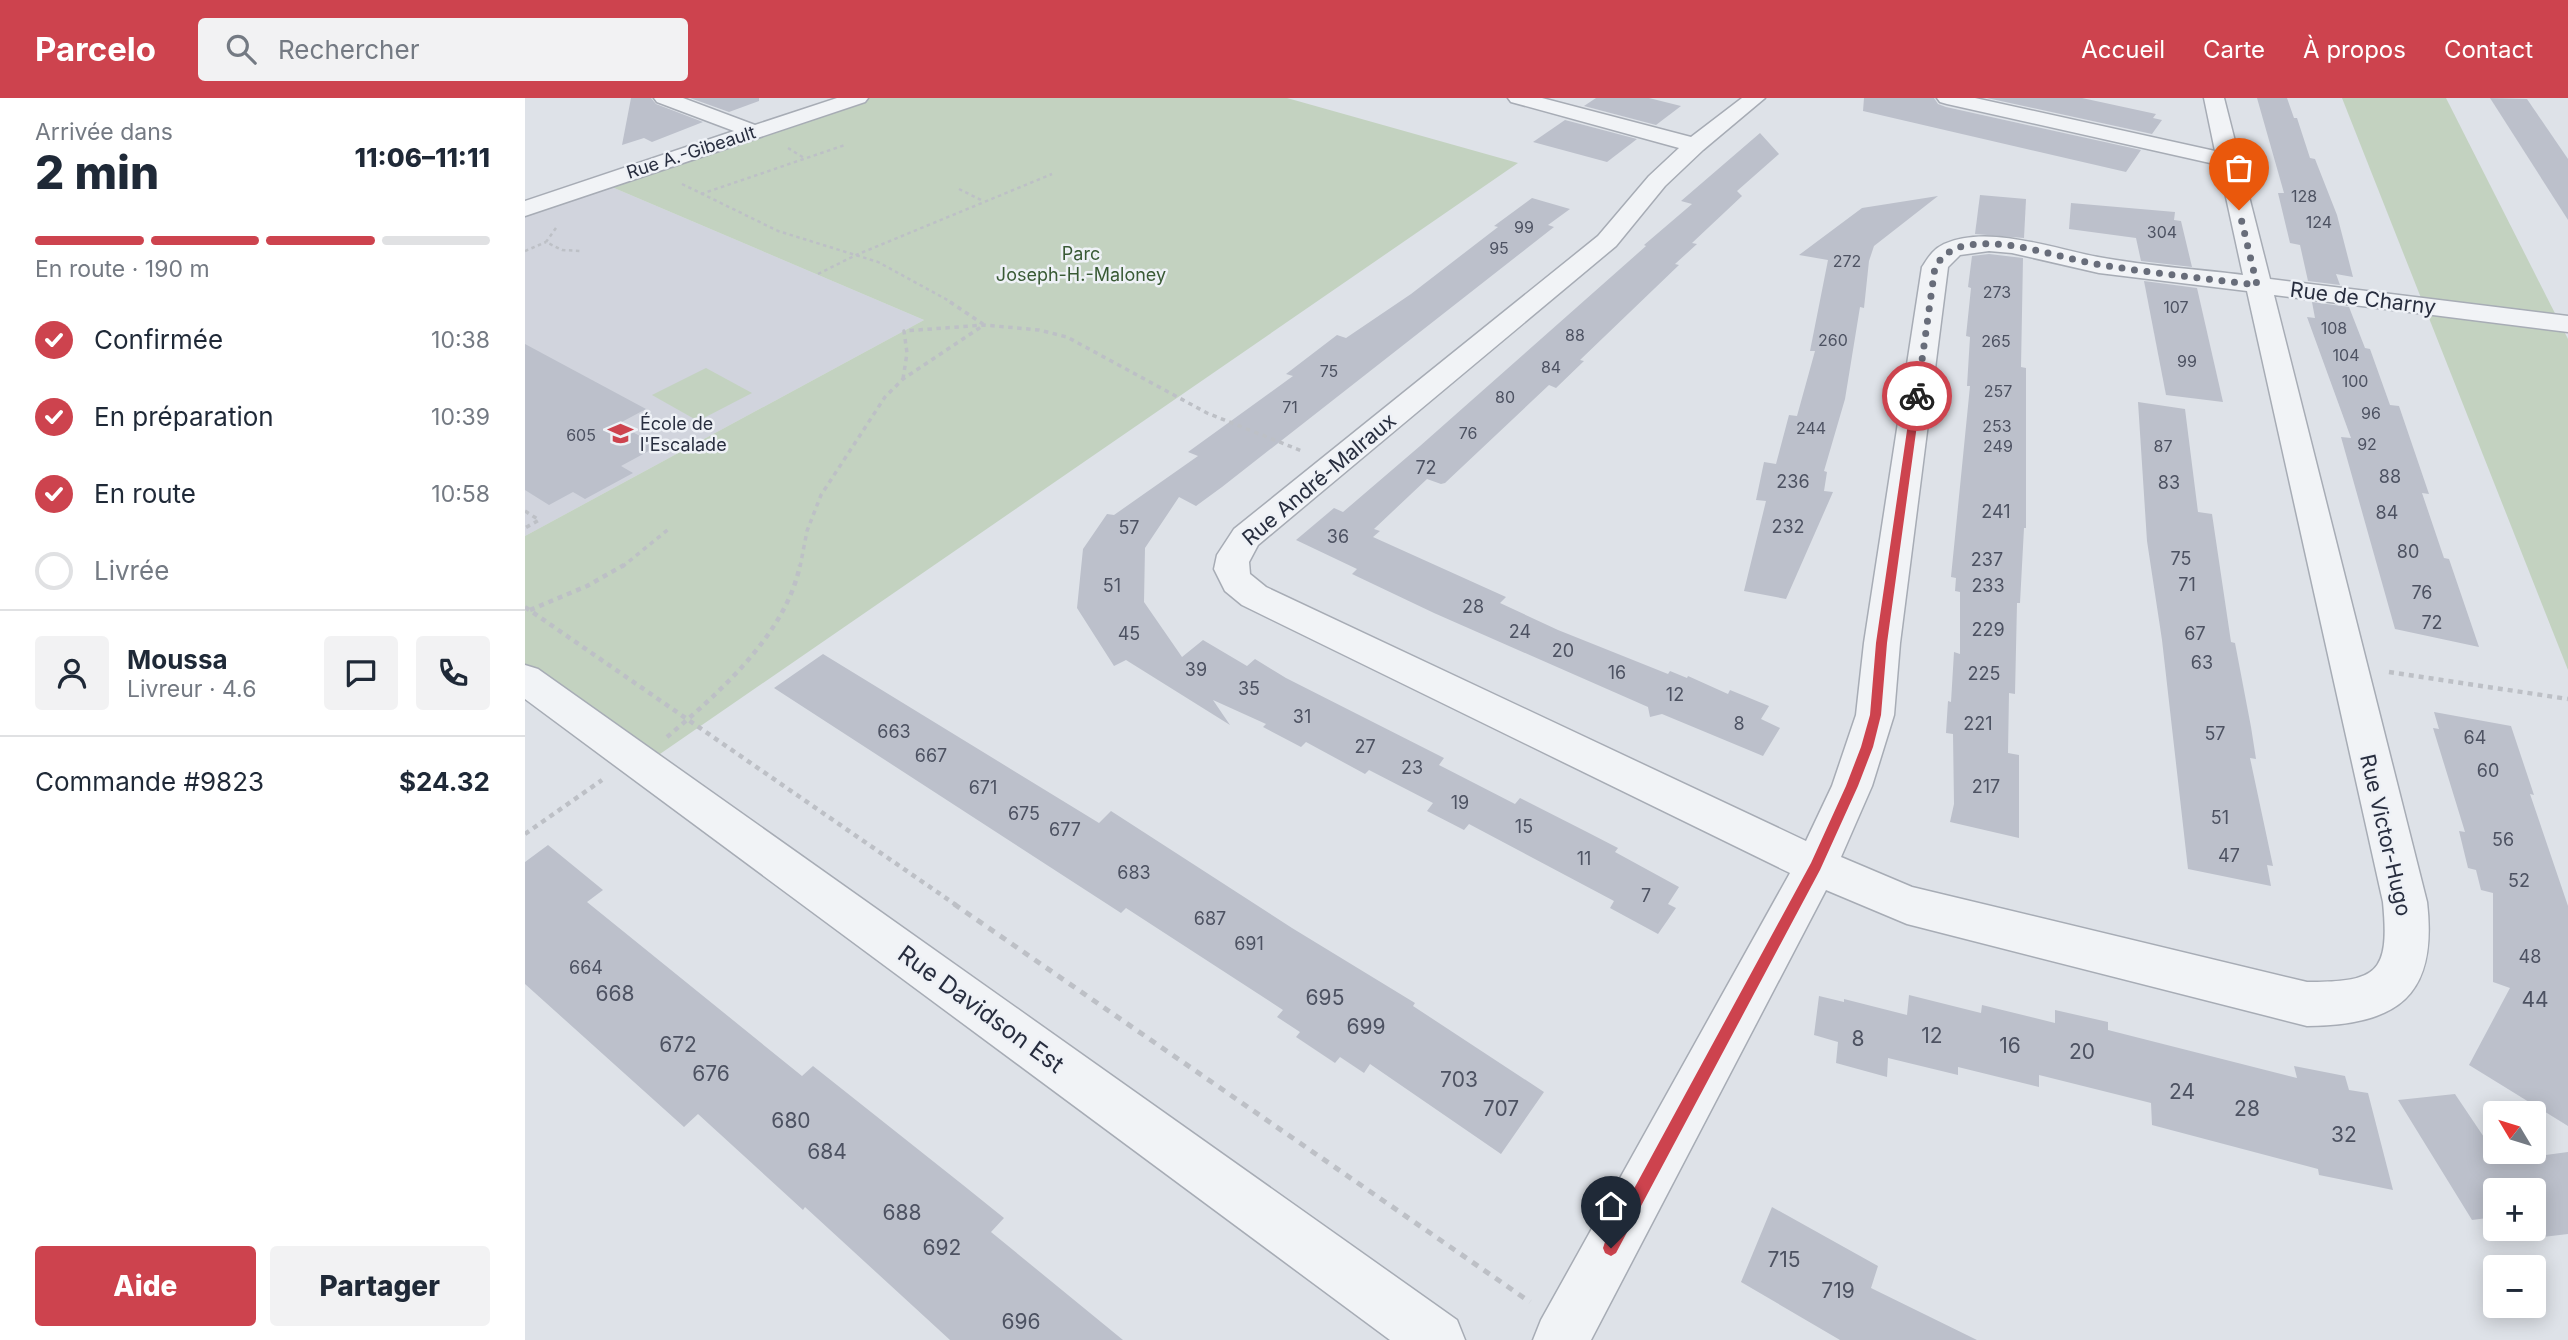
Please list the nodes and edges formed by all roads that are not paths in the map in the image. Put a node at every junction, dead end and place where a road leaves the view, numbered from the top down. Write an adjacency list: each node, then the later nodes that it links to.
1 (664, 98): 7 (street)
2 (858, 98): 7 (street, Rue A.-Gibeault)
3 (1518, 98): 8 (street)
4 (1755, 98): 8 (street, Rue André-Malraux)
5 (1947, 98): 9 (street)
6 (2214, 98): 9 (street, Rue Victor-Hugo)
7 (755, 132): 10 (street, Rue A.-Gibeault)
8 (1695, 145): 14 (street, Rue André-Malraux)
9 (2227, 160): 11 (street, Rue Victor-Hugo)
10 (525, 209)
11 (2257, 285): 12 (street, Rue de Charny); 14 (street, Rue de Charny); 14 (street, Rue Victor-Hugo)
12 (2568, 324)
13 (525, 679): 16 (street, Rue Davidson Est)
14 (1816, 866): 15 (street, Rue de Charny)
15 (1564, 1334)
16 (1437, 1340)

